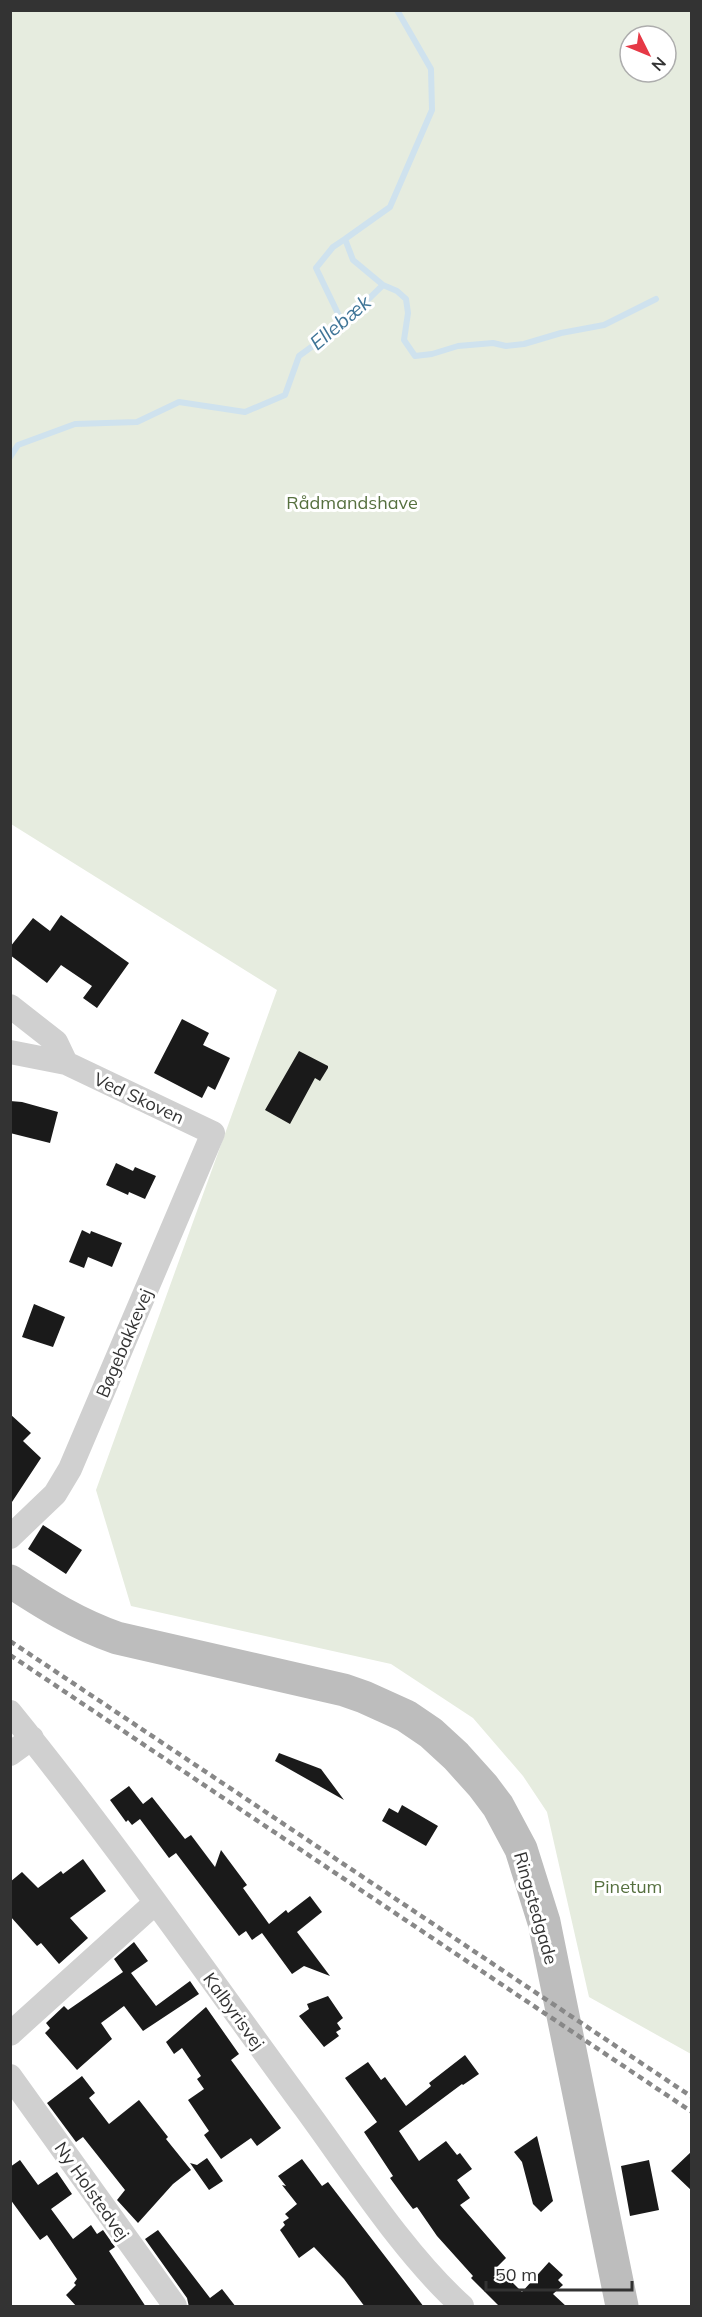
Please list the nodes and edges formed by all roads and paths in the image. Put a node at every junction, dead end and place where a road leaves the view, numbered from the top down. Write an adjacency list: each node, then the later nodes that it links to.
1 (10, 1006): 3 (street)
2 (10, 1052): 3 (street, Ved Skoven)
3 (66, 1063): 4 (street, Ved Skoven)
4 (213, 1132): 5 (street, Bøgebakkevej)
5 (10, 1538)
6 (10, 1581): 15 (street, Ringstedgade)
7 (10, 1712): 8 (street, Kalbyrisvej)
8 (32, 1738): 9 (street); 10 (street, Kalbyrisvej)
9 (10, 1754)
10 (155, 1904): 11 (street); 14 (street, Kalbyrisvej)
11 (10, 2034)
12 (10, 2076): 13 (street, Ny Holstedvej)
13 (175, 2307)
14 (462, 2307)
15 (622, 2307)

